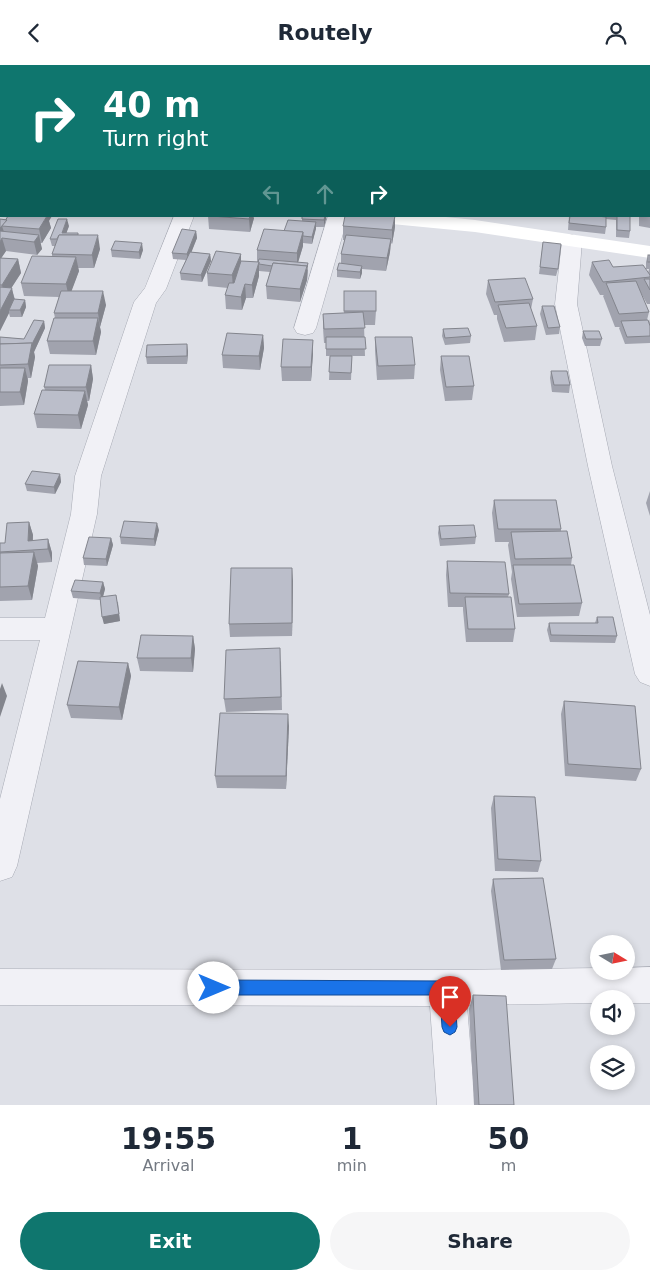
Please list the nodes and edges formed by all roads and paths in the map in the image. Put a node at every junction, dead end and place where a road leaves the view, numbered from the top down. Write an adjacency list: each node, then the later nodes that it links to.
1 (184, 217): 9 (street)
2 (338, 217): 7 (street)
3 (392, 217): 4 (street)
4 (476, 221): 5 (street)
5 (572, 241): 6 (street); 10 (street)
6 (650, 252)
7 (305, 328)
8 (0, 629): 9 (street)
9 (57, 629): 11 (street)
10 (650, 674)
11 (0, 866)
12 (650, 985): 14 (street)
13 (0, 987): 14 (street)
14 (447, 988): 15 (street)
15 (456, 1105)

